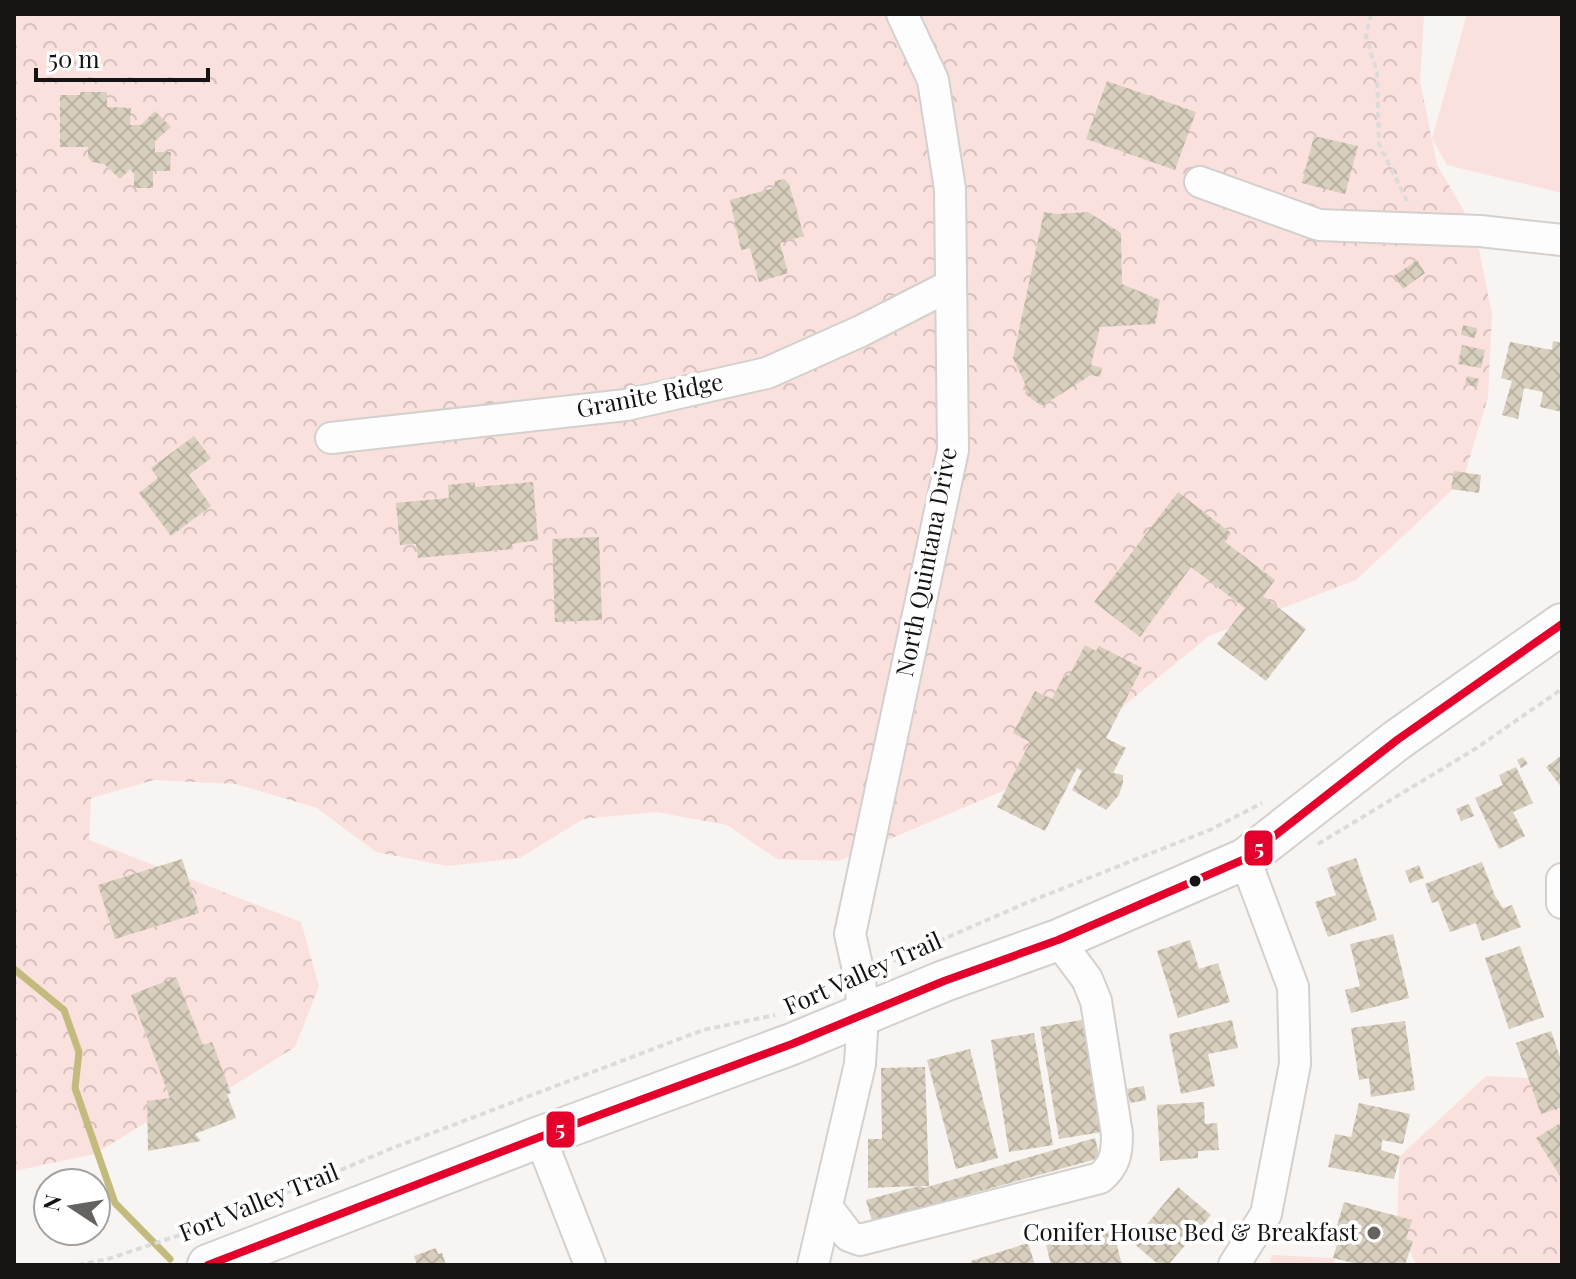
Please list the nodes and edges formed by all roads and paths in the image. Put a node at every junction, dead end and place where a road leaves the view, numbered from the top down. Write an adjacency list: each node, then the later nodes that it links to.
1 (902, 14): 6 (street, North Quintana Drive)
2 (1371, 14): 4 (path)
3 (1200, 182): 4 (street)
4 (1421, 229): 5 (street)
5 (1562, 240)
6 (951, 285): 7 (street, Granite Ridge); 14 (street, North Quintana Drive)
7 (331, 438)
8 (1562, 624): 10 (main road)
9 (1274, 797): 14 (path, Fort Valley Trail)
10 (1245, 859): 13 (main road); 22 (street)
11 (1562, 879): 12 (street)
12 (1562, 903)
13 (1058, 940): 14 (main road); 17 (street)
14 (862, 997): 16 (main road); 17 (street, North Quintana Drive)
15 (785, 1012): 18 (path, Fort Valley Trail)
16 (540, 1137): 19 (main road); 20 (street)
17 (827, 1207): 21 (street, North Quintana Drive)
18 (78, 1265)
19 (208, 1265)
20 (590, 1265)
21 (813, 1265)
22 (1234, 1265)

